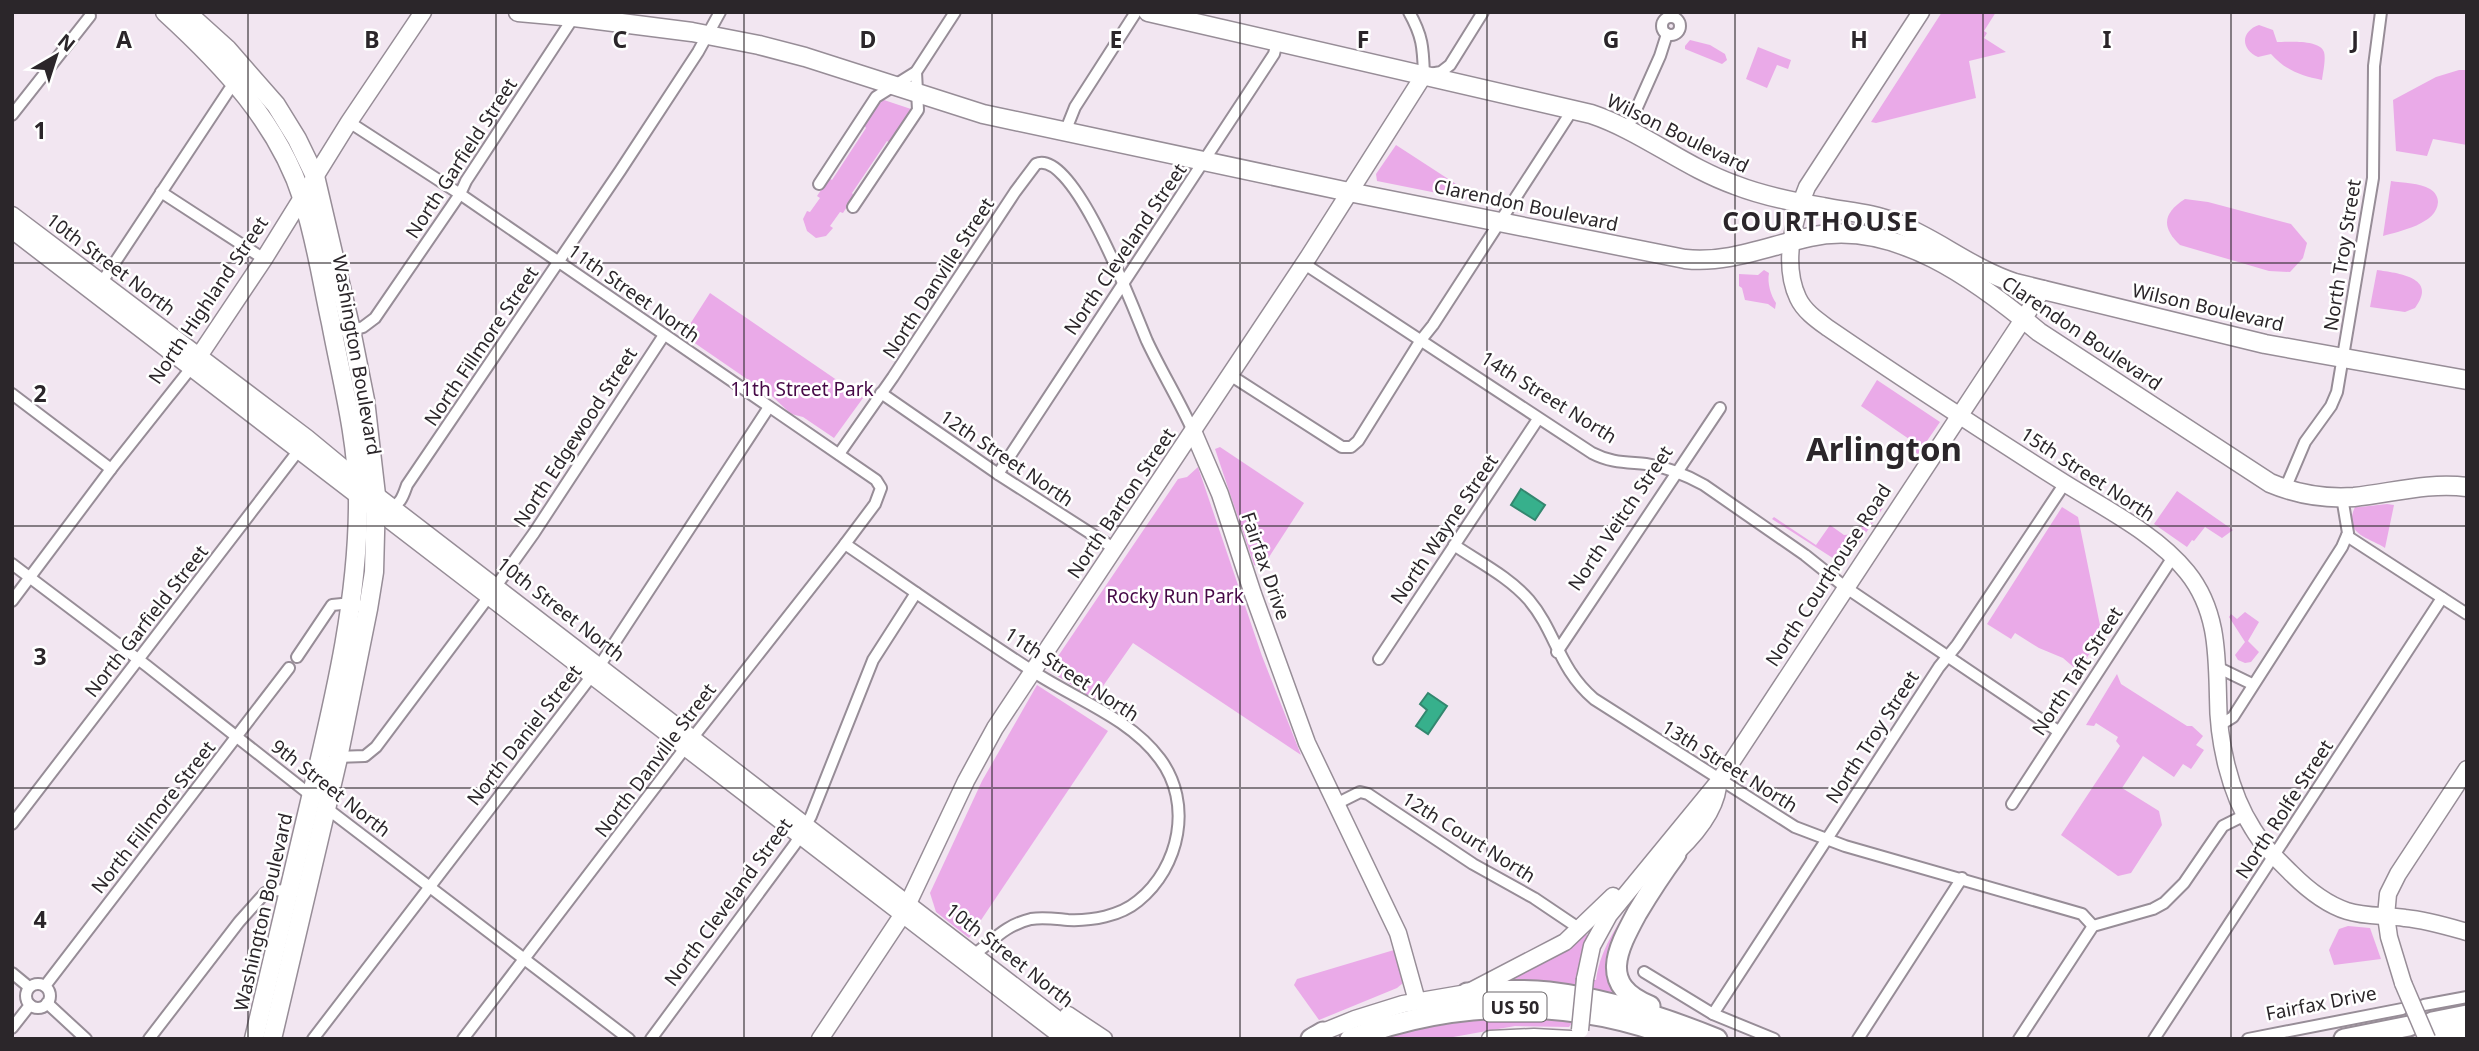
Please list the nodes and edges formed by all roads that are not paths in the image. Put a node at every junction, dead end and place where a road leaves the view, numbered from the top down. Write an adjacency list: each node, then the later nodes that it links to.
1 (165, 12): 20 (main road, Washington Boulevard)
2 (186, 12): 20 (main road, Washington Boulevard)
3 (422, 12): 25 (street, North Highland Street)
4 (518, 12): 13 (main road, Clarendon Boulevard)
5 (720, 12): 15 (street, North Fillmore Street)
6 (955, 12): 18 (street)
7 (1136, 12): 27 (street)
8 (1148, 12): 17 (main road, Wilson Boulevard)
9 (1409, 12): 19 (street)
10 (1483, 12): 19 (street, North Barton Street)
11 (1921, 12): 36 (street)
12 (2381, 12): 54 (street, North Troy Street)
13 (576, 14): 15 (main road, Clarendon Boulevard); 34 (street, North Garfield Street)
14 (90, 16): 24 (street)
15 (706, 34): 21 (main road, Clarendon Boulevard); 44 (street, North Fillmore Street)
16 (1667, 34): 26 (street)
17 (1277, 42): 19 (main road, Wilson Boulevard); 28 (street, North Cleveland Street)
18 (916, 72): 21 (street); 22 (street)
19 (1424, 75): 23 (main road, Wilson Boulevard); 33 (street, North Barton Street)
20 (242, 78): 30 (main road, Washington Boulevard); 32 (street); 35 (main road, Washington Boulevard)
21 (893, 86): 22 (main road, Clarendon Boulevard); 31 (street)
22 (918, 93): 27 (main road, Clarendon Boulevard); 37 (street)
23 (1573, 109): 26 (main road, Wilson Boulevard); 39 (street)
24 (12, 115)
25 (349, 122): 30 (street, North Highland Street); 34 (street, 11th Street North)
26 (1627, 130): 36 (main road, Wilson Boulevard)
27 (1065, 132): 28 (main road, Clarendon Boulevard)
28 (1205, 161): 33 (main road, Clarendon Boulevard); 46 (street, North Cleveland Street)
29 (1046, 162): 46 (street, Fairfax Drive); 58 (street, North Danville Street)
30 (315, 176): 35 (street, North Highland Street); 50 (main road, Washington Boulevard)
31 (819, 184)
32 (160, 192): 43 (street); 47 (street)
33 (1349, 192): 39 (main road, Clarendon Boulevard); 45 (street, North Barton Street)
34 (460, 194): 44 (street, 11th Street North); 50 (street, North Garfield Street)
35 (303, 197): 43 (street, North Highland Street); 52 (main road, Washington Boulevard)
36 (1801, 203): 41 (street); 42 (main road, Wilson Boulevard)
37 (853, 207)
38 (12, 215): 47 (street, 10th Street North)
39 (1501, 222): 41 (main road, Clarendon Boulevard); 53 (street)
40 (12, 230): 47 (street, 10th Street North)
41 (1791, 241): 42 (main road, Clarendon Boulevard); 62 (street, 15th Street North)
42 (1929, 248): 48 (main road, Wilson Boulevard); 49 (main road, Clarendon Boulevard)
43 (264, 259): 55 (street, North Highland Street)
44 (558, 262): 51 (street, 11th Street North); 74 (street, North Fillmore Street)
45 (1303, 263): 53 (street, 14th Street North); 56 (street, North Barton Street)
46 (1125, 281): 64 (street, Fairfax Drive); 69 (street, North Cleveland Street)
47 (98, 289): 55 (street, 10th Street North)
48 (2043, 289): 49 (street, North Courthouse Road); 54 (main road, Wilson Boulevard)
49 (2024, 320): 62 (street, North Courthouse Road); 72 (main road, Clarendon Boulevard)
50 (351, 330): 52 (street, North Garfield Street); 74 (main road, Washington Boulevard)
51 (664, 335): 60 (street, 11th Street North); 84 (street, North Edgewood Street)
52 (333, 336): 74 (main road, Washington Boulevard)
53 (1421, 340): 56 (street); 63 (street, 14th Street North)
54 (2343, 358): 57 (main road, Wilson Boulevard); 72 (street, North Troy Street)
55 (195, 362): 65 (street, 10th Street North); 67 (street, North Highland Street)
56 (1230, 375): 64 (street, North Barton Street)
57 (2467, 380)
58 (881, 393): 66 (street, North Danville Street); 69 (street, 12th Street North)
59 (12, 394): 67 (street)
60 (769, 407): 66 (street, 11th Street North); 97 (street, North Daniel Street)
61 (1720, 408): 68 (street, North Veitch Street)
62 (1959, 415): 70 (street, 15th Street North); 83 (street, North Courthouse Road)
63 (1538, 419): 68 (street, 14th Street North); 78 (street, North Wayne Street)
64 (1193, 431): 79 (street, North Barton Street); 108 (street, Fairfax Drive)
65 (303, 444): 74 (street, 10th Street North); 94 (street, North Garfield Street)
66 (839, 454): 75 (street, 11th Street North)
67 (111, 468): 82 (street, North Highland Street)
68 (1676, 472): 83 (street, 14th Street North); 90 (street, North Veitch Street)
69 (998, 474): 79 (street, 12th Street North)
70 (2065, 483): 80 (street, 15th Street North); 91 (street, North Troy Street)
71 (2467, 487): 73 (main road, Clarendon Boulevard)
72 (2285, 489): 73 (main road, Clarendon Boulevard)
73 (2342, 497): 76 (street)
74 (373, 498): 84 (street, 10th Street North); 88 (main road, Washington Boulevard)
75 (875, 504): 77 (street, North Danville Street)
76 (2347, 536): 86 (street); 99 (street)
77 (845, 544): 85 (street, 11th Street North); 103 (street, North Danville Street)
78 (1454, 545): 90 (street, 13th Street North); 93 (street, North Wayne Street)
79 (1115, 549): 98 (street, North Barton Street)
80 (2173, 557): 95 (street, 15th Street North); 101 (street, North Taft Street)
81 (12, 564): 82 (street, 9th Street North)
82 (30, 578): 87 (street, North Highland Street); 94 (street, 9th Street North)
83 (1845, 587): 91 (street, 14th Street North); 106 (street, North Courthouse Road)
84 (493, 590): 97 (street, 10th Street North); 104 (street, North Edgewood Street)
85 (916, 593): 98 (street, 11th Street North); 113 (street, North Cleveland Street)
86 (2442, 598): 89 (street); 116 (street, North Rolfe Street)
87 (12, 601)
88 (360, 606): 92 (street); 104 (main road, Washington Boulevard)
89 (2467, 614)
90 (1557, 652): 106 (street, 13th Street North)
91 (1947, 656): 101 (street, 14th Street North); 114 (street, North Troy Street)
92 (297, 657)
93 (1379, 659)
94 (138, 660): 102 (street, 9th Street North); 112 (street, North Garfield Street)
95 (2217, 667): 99 (street); 100 (street, 15th Street North)
96 (289, 668): 102 (street, North Fillmore Street)
97 (596, 670): 103 (street, 10th Street North); 118 (street, North Daniel Street)
98 (1032, 671): 120 (street, North Barton Street); 125 (street, 11th Street North)
99 (2252, 684): 100 (street)
100 (2220, 725): 111 (street)
101 (2058, 731): 109 (street, North Taft Street)
102 (237, 737): 107 (street, 9th Street North); 129 (street, North Fillmore Street)
103 (690, 742): 113 (street, 10th Street North); 126 (street, North Danville Street)
104 (330, 756): 107 (main road, Washington Boulevard); 110 (main road, Washington Boulevard)
105 (2467, 769): 121 (street)
106 (1719, 781): 114 (street, 13th Street North); 115 (street, North Courthouse Road)
107 (311, 795): 110 (street, 9th Street North); 119 (main road, Washington Boulevard)
108 (1336, 804): 123 (street, 12th Court North); 133 (street, Fairfax Drive)
109 (2012, 804)
110 (326, 808): 118 (street, 9th Street North); 119 (main road, Washington Boulevard)
111 (2245, 815): 116 (street); 122 (street)
112 (12, 824)
113 (803, 829): 120 (street, 10th Street North); 153 (street, North Cleveland Street)
114 (1826, 839): 117 (street, 13th Street North); 136 (street, North Troy Street)
115 (1675, 846): 123 (street); 143 (street, North Courthouse Road, bridge); 145 (highway)
116 (2275, 857): 121 (street); 163 (street, North Rolfe Street)
117 (1962, 878): 122 (street, 13th Street North); 161 (street)
118 (429, 887): 126 (street, 9th Street North); 150 (street, North Daniel Street)
119 (297, 892): 147 (street); 148 (main road, Washington Boulevard); 149 (main road, Washington Boulevard)
120 (906, 908): 125 (street, 10th Street North); 154 (street, North Barton Street)
121 (2386, 915): 124 (street); 139 (street, bridge)
122 (2093, 926): 162 (street)
123 (1580, 929): 131 (street)
124 (2467, 932)
125 (974, 958): 142 (street, 10th Street North); 156 (street)
126 (525, 959): 151 (street, North Danville Street); 152 (street, 9th Street North)
127 (1644, 972): 136 (street)
128 (12, 973): 130 (street)
129 (45, 986): 130 (street); 134 (street)
130 (29, 988): 135 (street)
131 (1468, 993): 133 (street); 145 (highway)
132 (2467, 997): 139 (street)
133 (1417, 1001): 144 (street)
134 (47, 1003): 135 (street); 146 (street)
135 (30, 1005): 140 (street)
136 (1713, 1014): 160 (street)
137 (2467, 1016): 139 (highway)
138 (2406, 1017): 164 (street, Fairfax Drive); 165 (highway)
139 (2430, 1026): 141 (highway)
140 (12, 1028)
141 (2467, 1031)
142 (1060, 1034): 155 (street, 10th Street North)
143 (1581, 1035): 158 (street)
144 (1313, 1037)
145 (1712, 1037)
146 (86, 1039)
147 (149, 1039)
148 (254, 1039)
149 (272, 1039)
150 (313, 1039)
151 (463, 1039)
152 (629, 1039)
153 (651, 1039)
154 (820, 1039)
155 (1083, 1039)
156 (1104, 1039)
157 (1350, 1039): 159 (highway, US 50)
158 (1490, 1039)
159 (1679, 1039)
160 (1774, 1039)
161 (1858, 1039)
162 (2019, 1039)
163 (2154, 1039)
164 (2248, 1039)
165 (2344, 1039)

